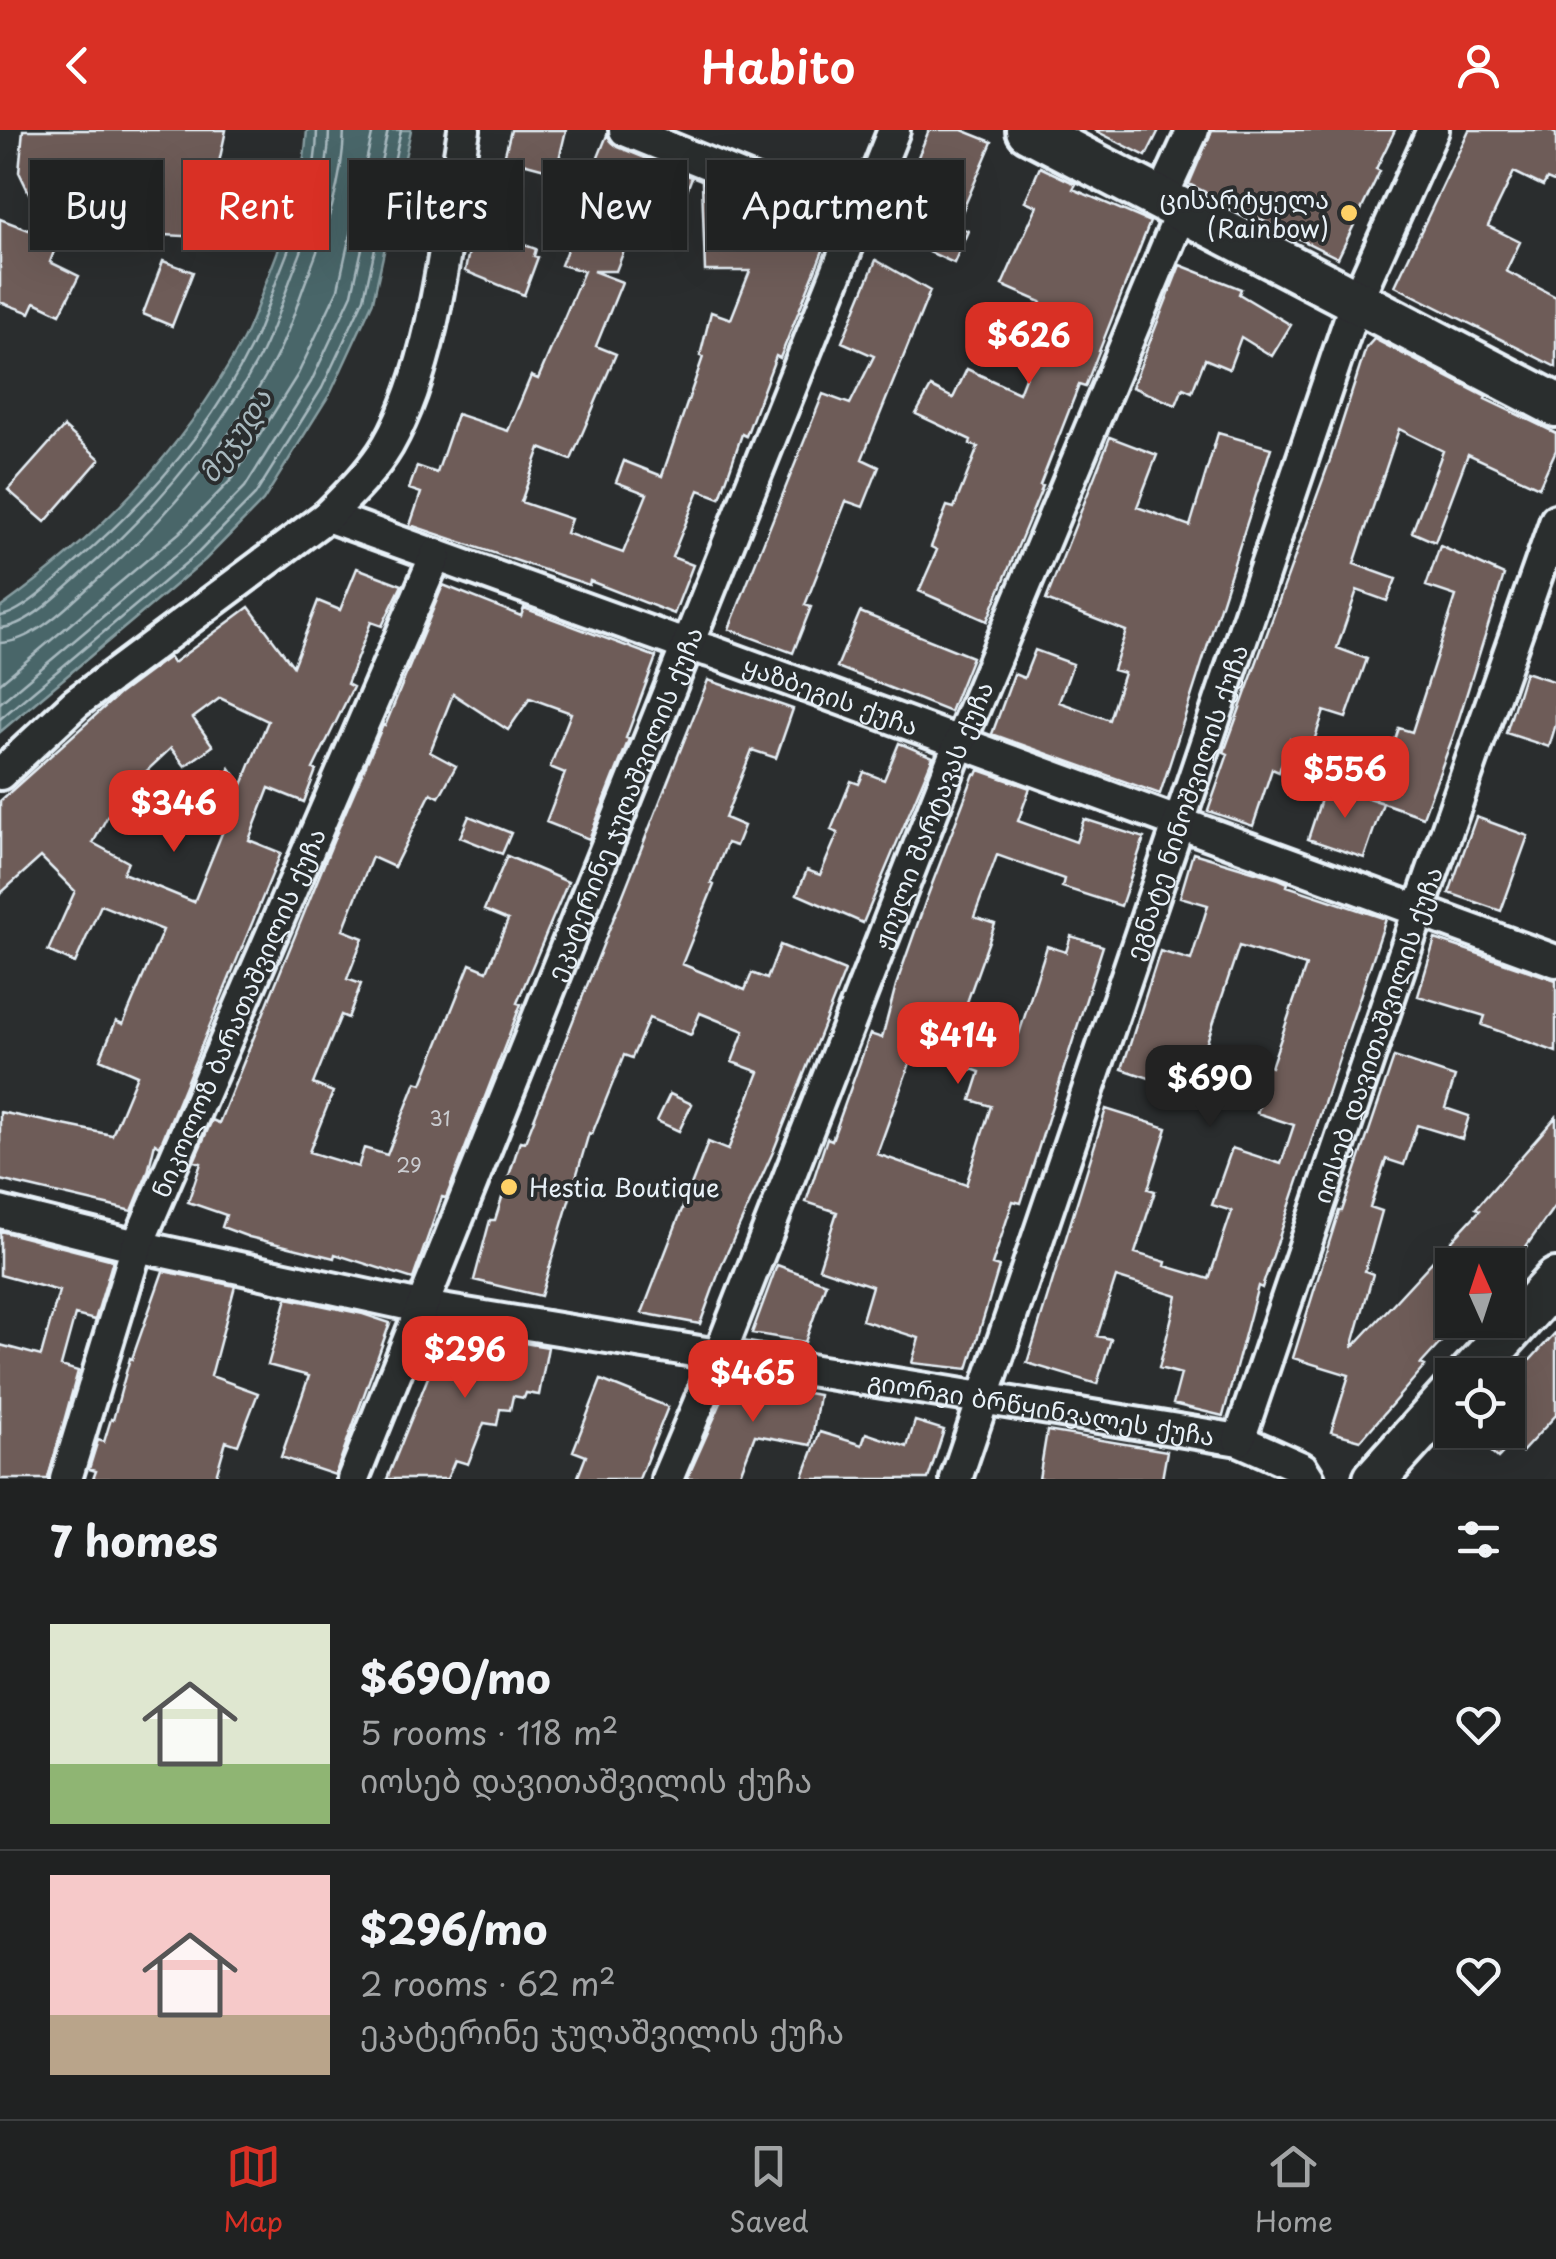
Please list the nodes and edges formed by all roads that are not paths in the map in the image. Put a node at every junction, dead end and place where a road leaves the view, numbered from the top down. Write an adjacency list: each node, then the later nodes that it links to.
1 (464, 130): 13 (street)
2 (625, 130): 8 (street)
3 (894, 130): 7 (street, ეკატერინე ჯუღაშვილის ქუჩა)
4 (1028, 130): 9 (main road)
5 (1192, 130): 9 (street, ჟიული შარტავას ქუჩა)
6 (1432, 130): 11 (street, ეგნატე ნინოშვილის ქუჩა)
7 (882, 160)
8 (707, 163)
9 (1172, 204): 11 (main road); 17 (street, ჟიული შარტავას ქუჩა)
10 (845, 250): 16 (street, ეკატერინე ჯუღაშვილის ქუჩა)
11 (1356, 301): 12 (main road); 19 (street, ეგნატე ნინოშვილის ქუჩა)
12 (1556, 404)
13 (328, 516): 15 (street, ყაზბეგის ქუჩა); 18 (street)
14 (1556, 520): 20 (street, იოსებ დავითაშვილის ქუჩა)
15 (436, 555): 16 (street, ყაზბეგის ქუჩა); 23 (street, ნიკოლოზ ბარათაშვილის ქუჩა)
16 (689, 645): 17 (street, ყაზბეგის ქუჩა); 25 (street, ეკატერინე ჯუღაშვილის ქუჩა)
17 (959, 744): 19 (street, ყაზბეგის ქუჩა); 26 (street, ჟიული შარტავას ქუჩა)
18 (0, 774)
19 (1178, 823): 20 (street, ყაზბეგის ქუჩა); 28 (street, ეგნატე ნინოშვილის ქუჩა)
20 (1418, 910): 21 (street, ყაზბეგის ქუჩა); 30 (street, იოსებ დავითაშვილის ქუჩა)
21 (1556, 961)
22 (0, 1212): 23 (street, გიორგი ბრწყინვალეს ქუჩა)
23 (137, 1246): 25 (street, გიორგი ბრწყინვალეს ქუჩა); 31 (street, ნიკოლოზ ბარათაშვილის ქუჩა)
24 (1556, 1280): 27 (main road)
25 (422, 1307): 26 (street, გიორგი ბრწყინვალეს ქუჩა); 32 (street, ეკატერინე ჯუღაშვილის ქუჩა)
26 (719, 1356): 28 (street, გიორგი ბრწყინვალეს ქუჩა); 33 (street, ჟიული შარტავას ქუჩა)
27 (1485, 1358)
28 (981, 1398): 30 (street, გიორგი ბრწყინვალეს ქუჩა); 34 (street, ეგნატე ნინოშვილის ქუჩა)
29 (1435, 1413): 36 (main road)
30 (1240, 1440): 35 (street, გიორგი ბრწყინვალეს ქუჩა)
31 (66, 1479)
32 (353, 1479)
33 (667, 1479)
34 (956, 1479)
35 (1309, 1479)
36 (1375, 1479)

